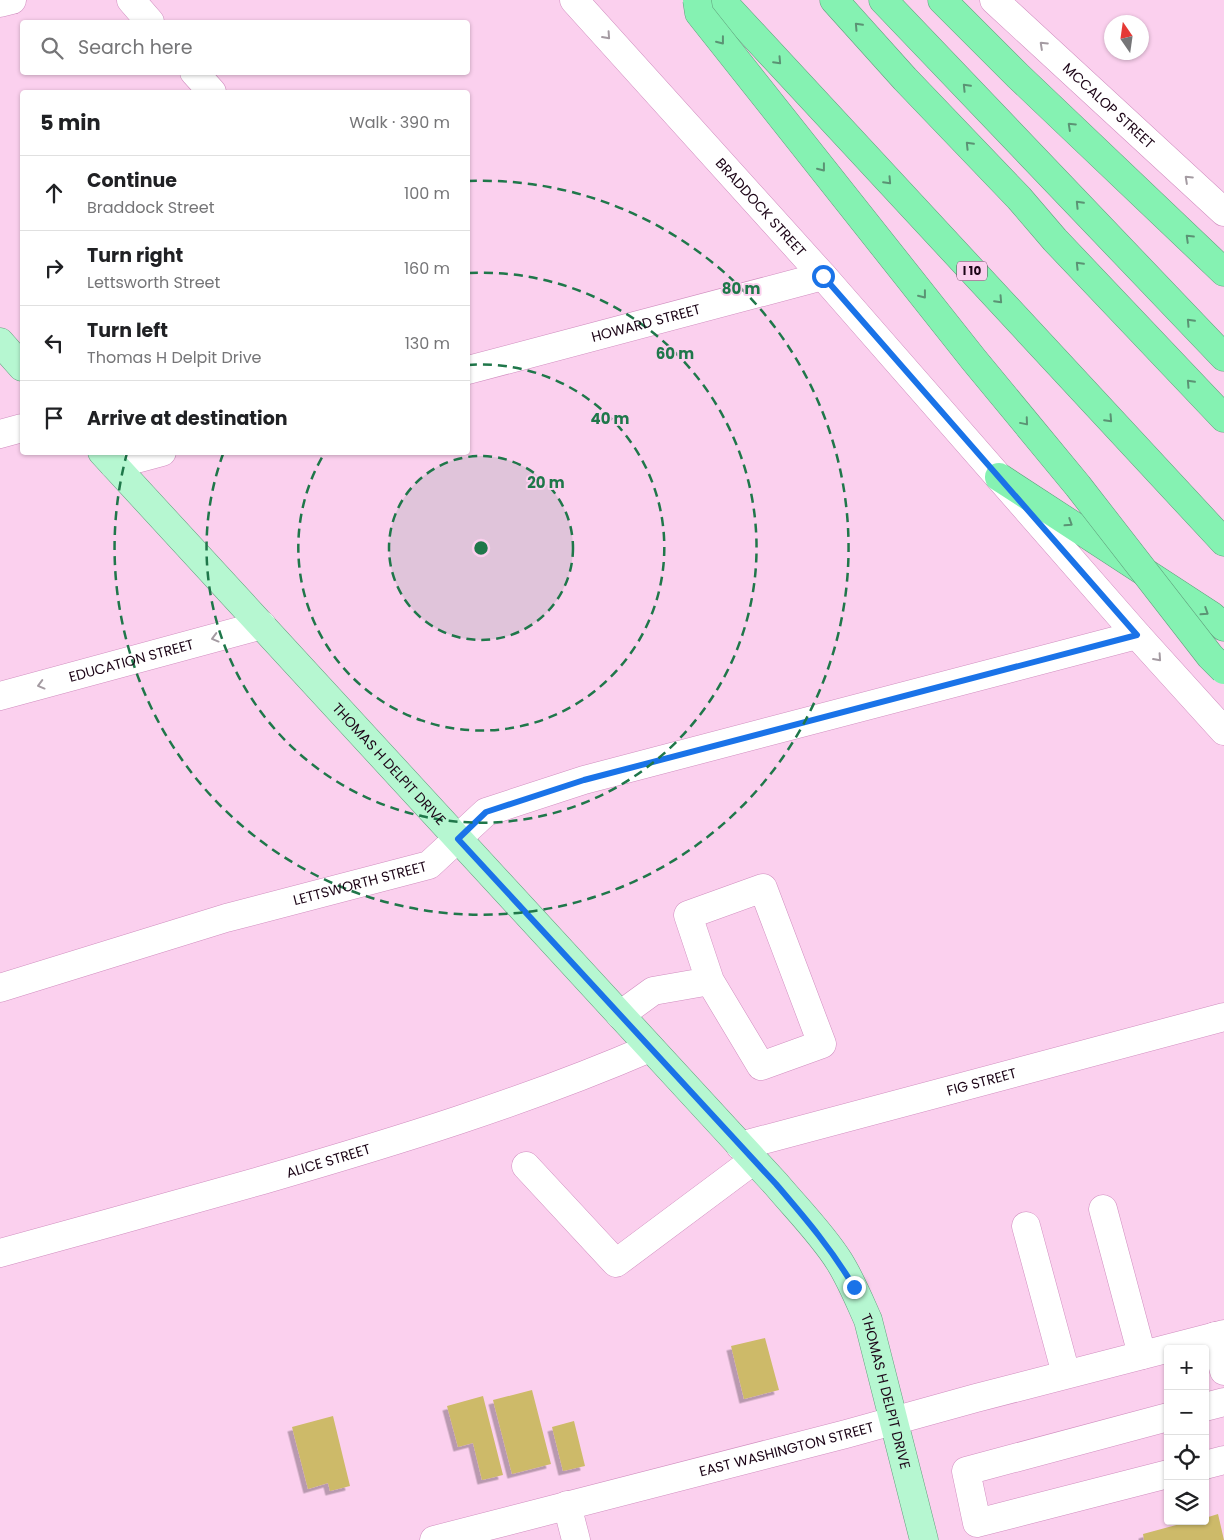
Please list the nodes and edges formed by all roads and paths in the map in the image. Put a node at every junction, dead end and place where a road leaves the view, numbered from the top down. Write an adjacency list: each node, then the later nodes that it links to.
1 (12, 0): 10 (street)
2 (131, 0): 11 (street)
3 (574, 0): 16 (street, BRADDOCK STREET, one-way to 16)
4 (697, 0): 31 (highway, one-way to 31, bridge)
5 (721, 0): 27 (highway, I 10, one-way to 27)
6 (834, 0): 21 (highway, one-way to 6)
7 (883, 0): 18 (highway, one-way to 7)
8 (942, 0): 15 (highway, one-way to 8)
9 (994, 0): 14 (street, MCCALOP STREET, one-way to 9)
10 (0, 3)
11 (148, 20)
12 (197, 75): 13 (street)
13 (210, 90)
14 (1224, 212)
15 (1224, 272)
16 (823, 276): 20 (street, HOWARD STREET); 26 (street, BRADDOCK STREET)
17 (0, 342): 19 (main road)
18 (1224, 357)
19 (20, 365)
20 (470, 369)
21 (1224, 418)
22 (20, 429): 23 (street)
23 (0, 434)
24 (139, 455): 25 (street)
25 (108, 459): 28 (main road, THOMAS H DELPIT DRIVE)
26 (999, 477): 29 (highway, one-way to 29); 30 (street, BRADDOCK STREET)
27 (1224, 542)
28 (262, 625): 32 (street, EDUCATION STREET, one-way to 32); 34 (main road, THOMAS H DELPIT DRIVE)
29 (1224, 627)
30 (1137, 635): 33 (street, BRADDOCK STREET, one-way to 33); 34 (street, LETTSWORTH STREET)
31 (1224, 670)
32 (0, 696)
33 (1224, 731)
34 (458, 839): 36 (street, LETTSWORTH STREET); 37 (main road, THOMAS H DELPIT DRIVE)
35 (710, 981): 35 (street); 37 (street)
36 (0, 988)
37 (620, 1016): 39 (main road, THOMAS H DELPIT DRIVE)
38 (1224, 1017): 40 (street, FIG STREET)
39 (650, 1048): 40 (main road, THOMAS H DELPIT DRIVE); 44 (street, ALICE STREET)
40 (747, 1153): 41 (street); 52 (main road, THOMAS H DELPIT DRIVE)
41 (526, 1166)
42 (1103, 1209): 46 (street)
43 (1026, 1226): 48 (street)
44 (0, 1253)
45 (1219, 1335): 46 (street, EAST WASHINGTON STREET); 47 (street)
46 (1142, 1355): 48 (street, EAST WASHINGTON STREET)
47 (1224, 1371)
48 (1066, 1374): 52 (street, EAST WASHINGTON STREET)
49 (1224, 1402): 50 (street)
50 (1209, 1406)
51 (1164, 1418): 55 (street)
52 (894, 1421): 56 (street, EAST WASHINGTON STREET); 59 (main road, THOMAS H DELPIT DRIVE)
53 (1224, 1460): 54 (street)
54 (1209, 1464)
55 (1164, 1475)
56 (567, 1505): 57 (street, EAST WASHINGTON STREET); 58 (street)
57 (434, 1540)
58 (576, 1540)
59 (924, 1540)

